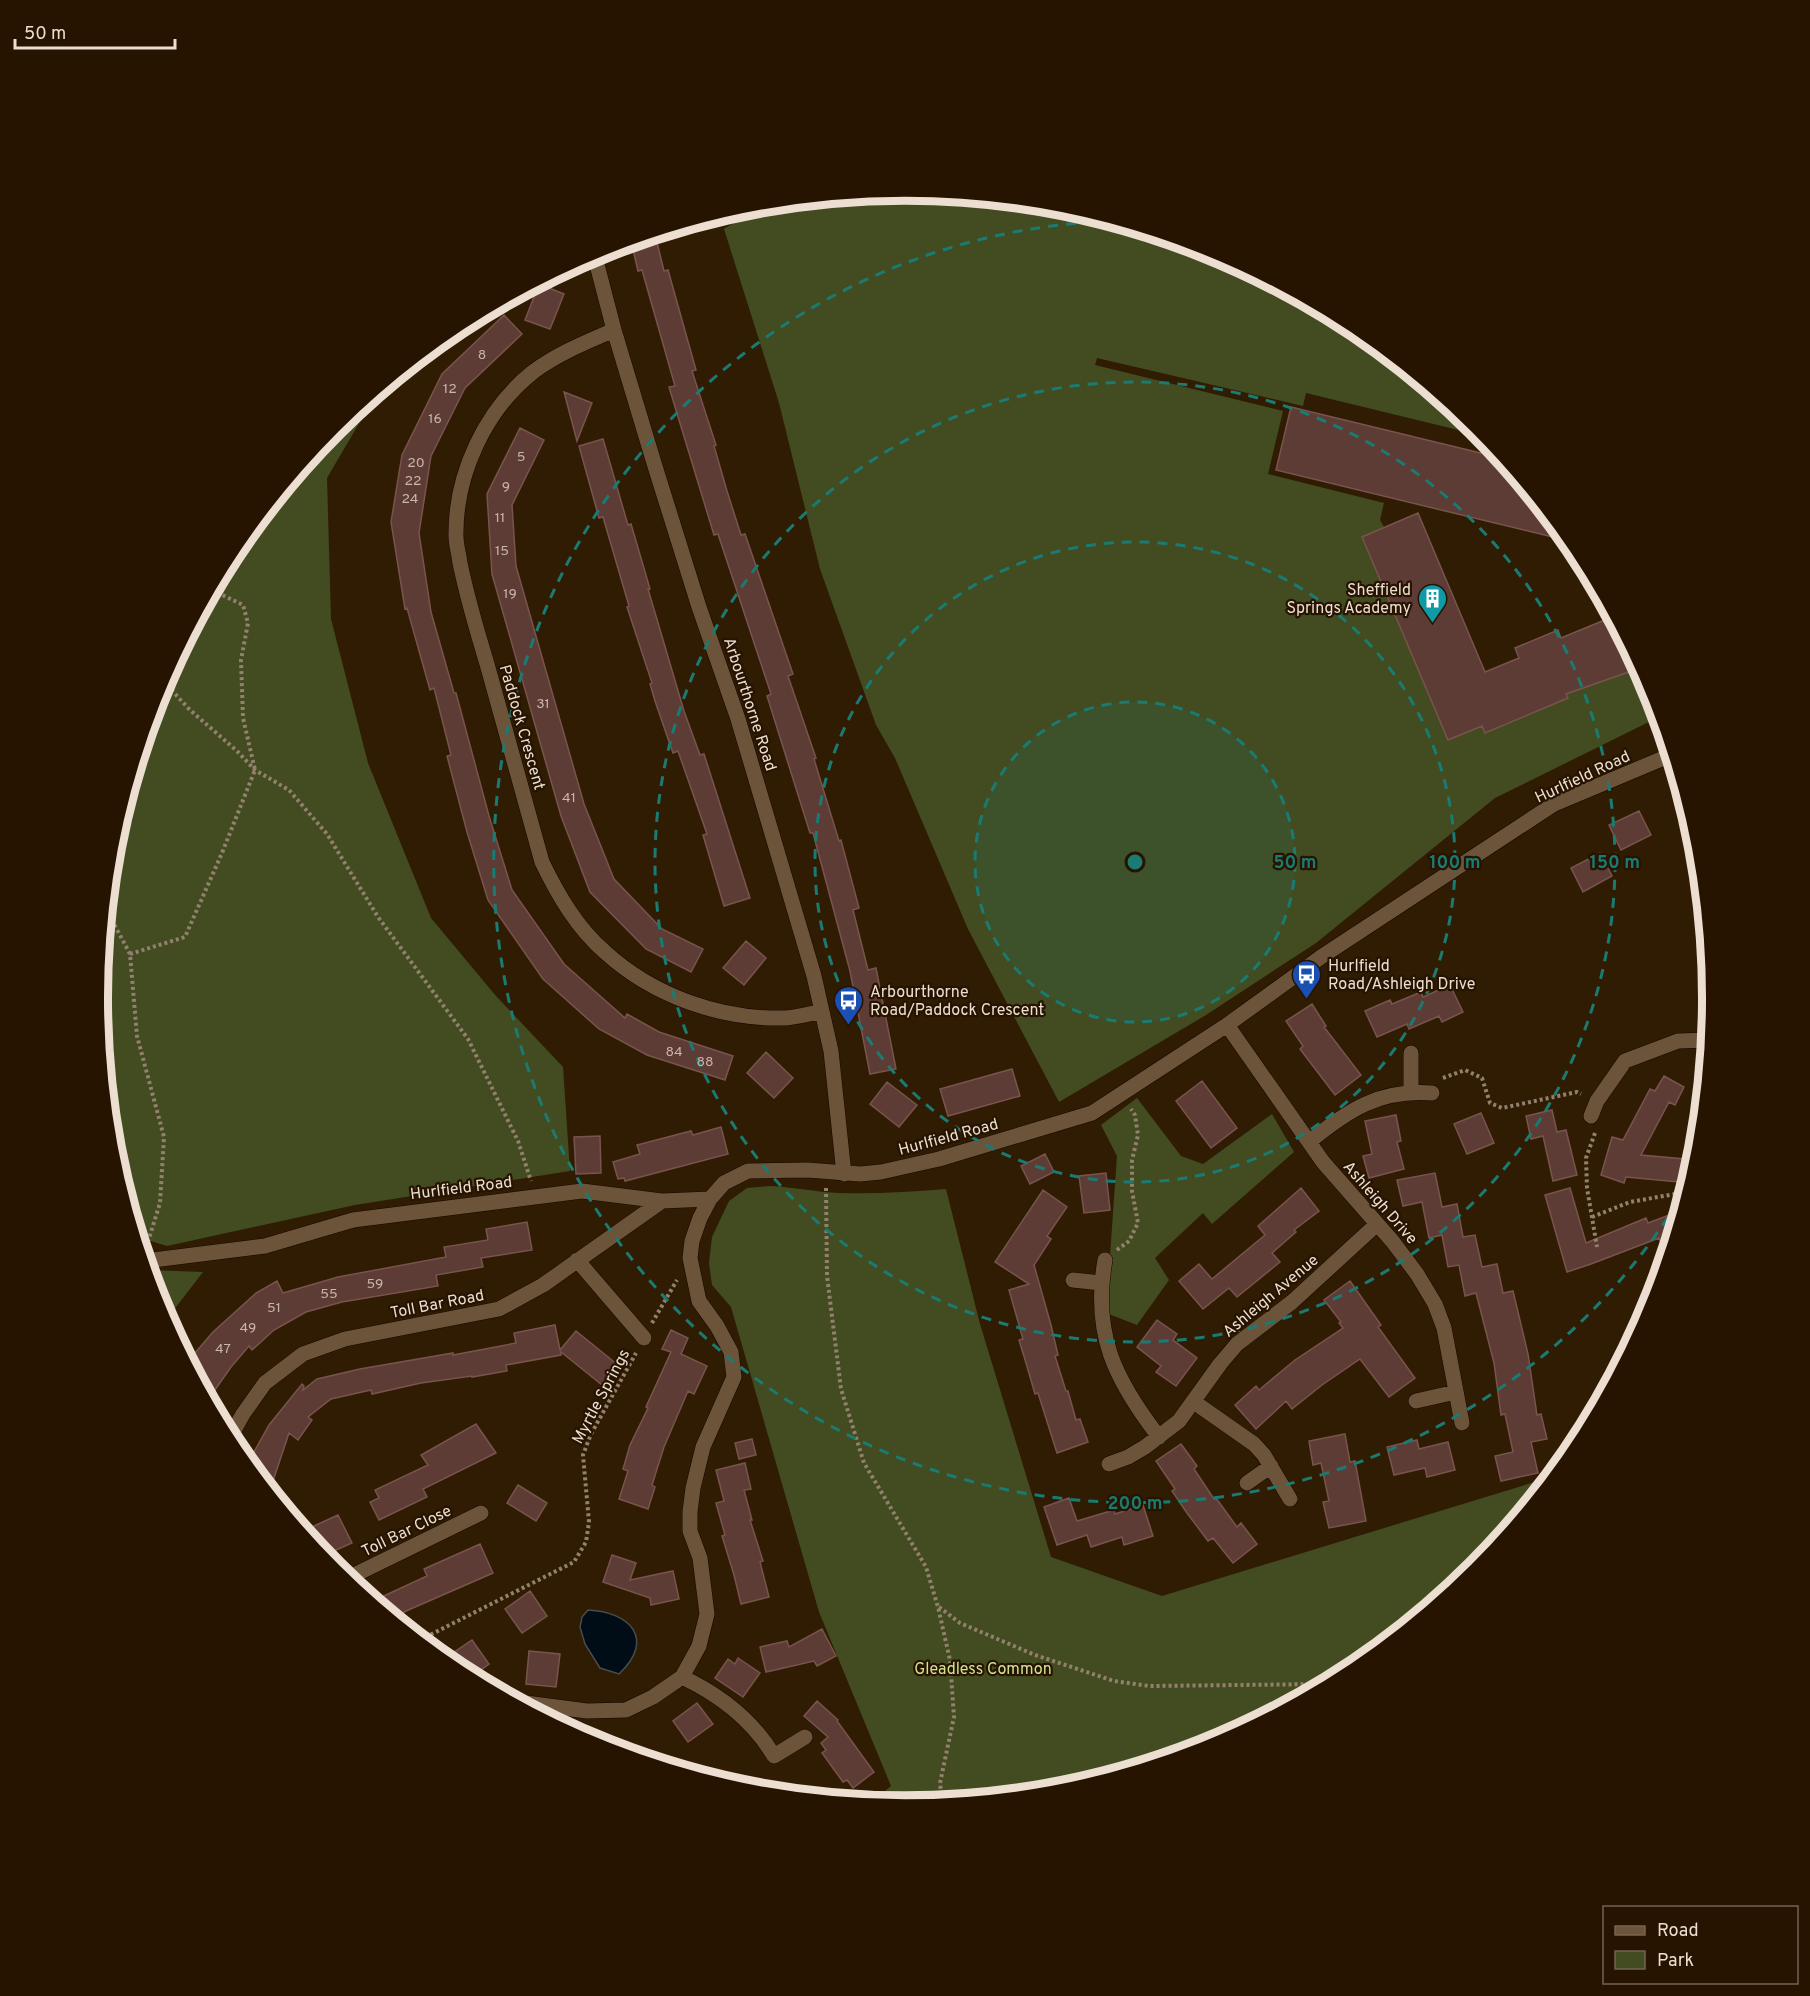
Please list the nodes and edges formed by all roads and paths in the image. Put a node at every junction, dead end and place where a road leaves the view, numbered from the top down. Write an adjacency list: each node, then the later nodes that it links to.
1 (597, 263): 2 (street, Arbourthorne Road)
2 (614, 330): 9 (street, Arbourthorne Road); 9 (street, Paddock Crescent)
3 (219, 593): 6 (path)
4 (171, 689): 6 (path)
5 (1665, 758): 10 (street, Hurlfield Road)
6 (255, 770): 8 (path); 22 (path)
7 (112, 921): 8 (path)
8 (130, 954): 27 (path)
9 (822, 1011): 20 (street, Arbourthorne Road)
10 (1227, 1025): 14 (street, Hurlfield Road); 18 (street, Ashleigh Drive)
11 (1700, 1040): 16 (street)
12 (1411, 1053): 13 (street)
13 (1411, 1091): 15 (street); 18 (street)
14 (1122, 1093): 20 (street, Hurlfield Road); 32 (path)
15 (1432, 1093): 16 (path)
16 (1597, 1101): 17 (street)
17 (1591, 1116): 25 (path)
18 (1309, 1142): 26 (street, Ashleigh Drive)
19 (826, 1172): 20 (street, Hurlfield Road); 23 (street, Hurlfield Road); 48 (path)
20 (844, 1174)
21 (1677, 1194): 25 (path)
22 (537, 1196): 24 (street, Hurlfield Road); 29 (street, Hurlfield Road)
23 (710, 1199): 24 (street, Hurlfield Road); 30 (street)
24 (662, 1201): 31 (street, Toll Bar Road)
25 (1592, 1217): 28 (path)
26 (1377, 1224): 36 (street, Ashleigh Drive); 37 (street, Ashleigh Avenue)
27 (148, 1247)
28 (1598, 1247)
29 (150, 1253)
30 (690, 1258): 35 (path, Myrtle Springs); 50 (street)
31 (577, 1260): 35 (street); 40 (street, Toll Bar Road)
32 (1105, 1260): 34 (street)
33 (1073, 1280): 34 (street)
34 (1101, 1283): 41 (street)
35 (644, 1338): 49 (path, Myrtle Springs)
36 (1456, 1392): 38 (street); 39 (street, Ashleigh Drive)
37 (1194, 1401): 41 (street, Ashleigh Avenue); 43 (street)
38 (1416, 1401)
39 (1462, 1423)
40 (235, 1429)
41 (1159, 1437): 42 (street, Ashleigh Avenue)
42 (1109, 1464)
43 (1271, 1466): 44 (street); 45 (street)
44 (1247, 1483)
45 (1290, 1500)
46 (482, 1514): 47 (street, Toll Bar Close)
47 (355, 1575)
48 (938, 1607): 51 (path); 54 (path)
49 (428, 1636)
50 (682, 1677): 52 (street); 53 (street)
51 (1309, 1684)
52 (545, 1709)
53 (805, 1737)
54 (941, 1794)

